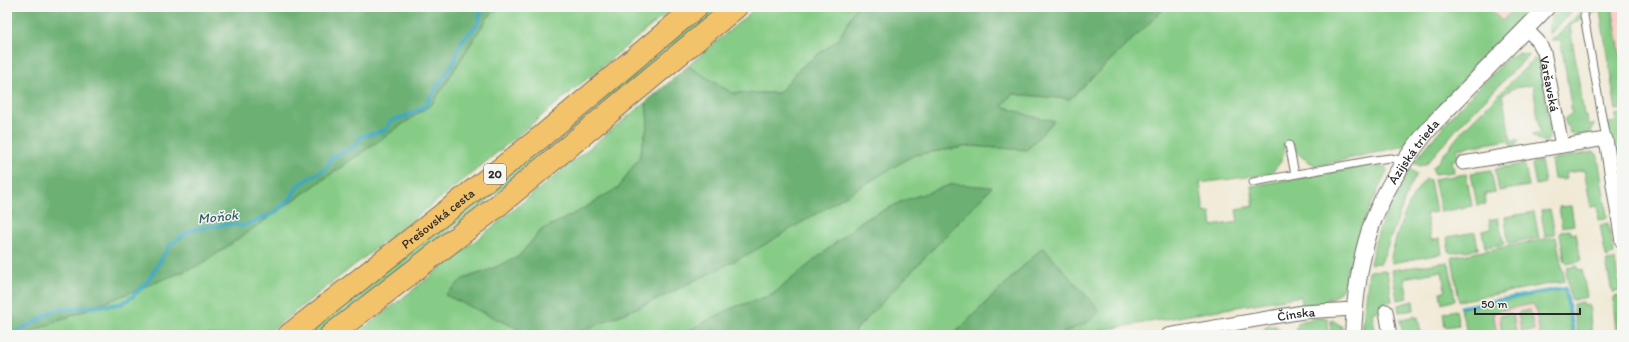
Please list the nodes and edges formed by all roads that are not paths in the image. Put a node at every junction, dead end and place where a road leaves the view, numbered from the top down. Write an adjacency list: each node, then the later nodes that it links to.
1 (696, 7): 16 (highway, Prešovská cesta / 20)
2 (736, 7): 17 (highway, Prešovská cesta / 20)
3 (1547, 7): 5 (street, Ázijská trieda)
4 (1584, 16): 6 (lane)
5 (1526, 29): 8 (street, Varšavská); 9 (street, Ázijská trieda)
6 (1606, 139): 8 (street); 13 (street)
7 (1289, 145): 11 (lane)
8 (1562, 146): 10 (street)
9 (1404, 161): 11 (lane); 14 (street, Ázijská trieda)
10 (1463, 163)
11 (1295, 174): 12 (lane)
12 (1253, 182)
13 (1622, 242)
14 (1354, 309): 18 (street, Čínska); 19 (street, Ázijská trieda)
15 (1386, 311): 20 (street)
16 (289, 335)
17 (331, 335)
18 (1168, 335)
19 (1353, 335)
20 (1390, 335)

